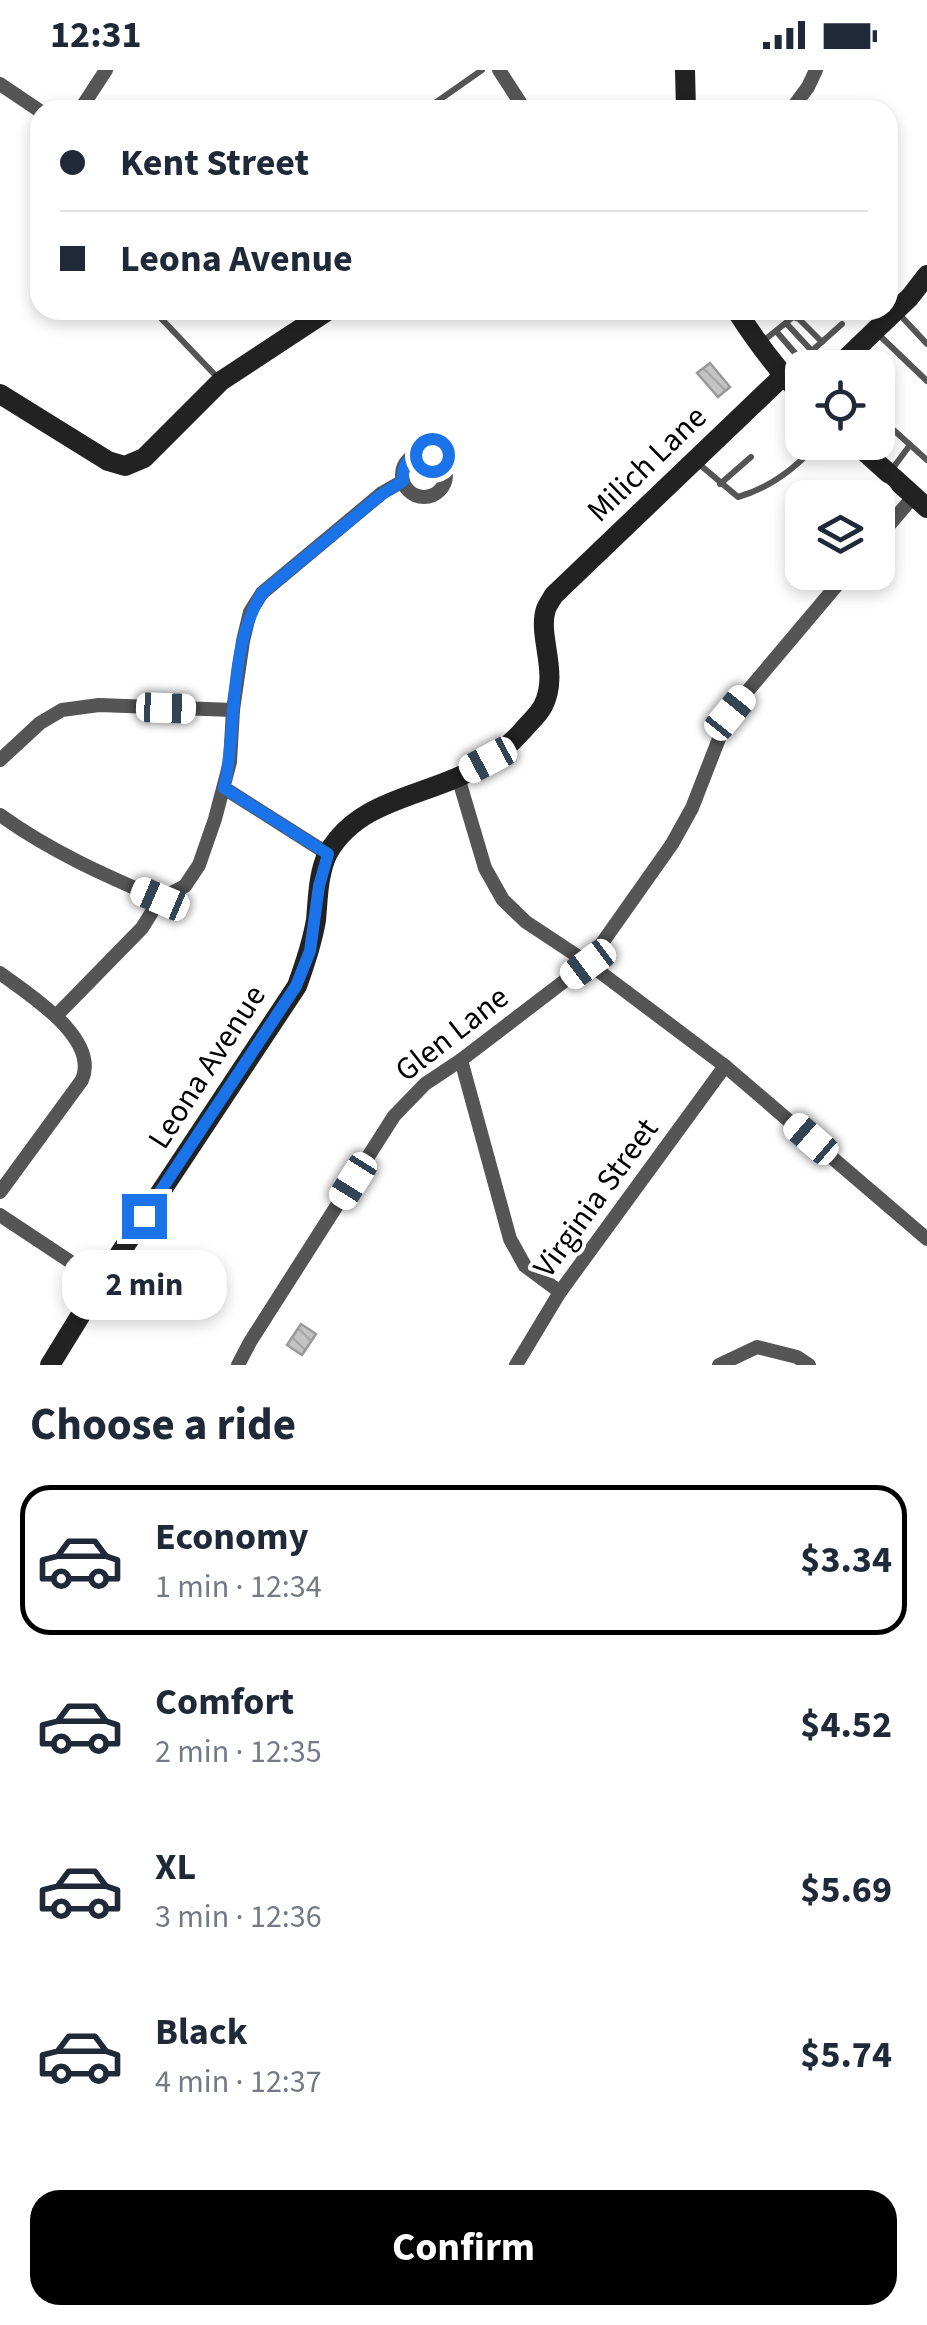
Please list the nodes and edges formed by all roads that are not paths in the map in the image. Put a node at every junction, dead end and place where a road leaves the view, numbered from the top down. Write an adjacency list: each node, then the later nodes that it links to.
1 (106, 70): 7 (street)
2 (482, 70): 8 (lane)
3 (499, 70): 9 (street)
4 (685, 70): 10 (street)
5 (816, 70): 11 (street)
6 (0, 84): 12 (street)
7 (86, 100)
8 (439, 100)
9 (518, 100)
10 (686, 100)
11 (798, 100)
12 (30, 104)
13 (927, 275): 14 (street)
14 (898, 303)
15 (163, 320): 34 (lane)
16 (314, 320): 34 (street)
17 (745, 320): 27 (street)
18 (789, 320): 23 (lane)
19 (799, 320): 26 (lane)
20 (880, 320): 32 (street)
21 (885, 320): 35 (lane)
22 (888, 320): 28 (lane)
23 (786, 322): 25 (lane); 30 (lane)
24 (842, 324): 26 (lane)
25 (776, 330): 27 (lane); 29 (lane)
26 (822, 342): 31 (lane)
27 (758, 344): 33 (street)
28 (927, 344)
29 (801, 350)
30 (804, 350)
31 (813, 350)
32 (853, 350)
33 (783, 376): 40 (street, Milich Lane)
34 (221, 381): 36 (street)
35 (927, 381)
36 (0, 394)
37 (895, 431): 38 (lane)
38 (910, 445): 43 (lane); 44 (lane)
39 (751, 457): 46 (lane)
40 (694, 460): 46 (lane); 50 (street, Milich Lane)
41 (800, 460): 46 (lane)
42 (873, 460): 44 (street)
43 (927, 460)
44 (888, 474): 47 (street)
45 (403, 481): 51 (street)
46 (720, 484)
47 (922, 502): 48 (street)
48 (895, 524)
49 (833, 590): 58 (street, Glen Lane)
50 (554, 595): 53 (street, Leona Avenue)
51 (233, 710): 52 (street); 54 (street)
52 (0, 760)
53 (458, 777): 56 (street, Leona Avenue); 58 (street)
54 (224, 788): 56 (street); 57 (street)
55 (0, 815): 57 (street)
56 (328, 854): 66 (street, Leona Avenue)
57 (160, 899): 60 (street)
58 (588, 964): 61 (street, Glen Lane); 62 (street)
59 (0, 973): 60 (street)
60 (56, 1016): 63 (street)
61 (462, 1060): 67 (street); 69 (street, Glen Lane)
62 (725, 1066): 65 (street); 67 (street, Virginia Street)
63 (0, 1192)
64 (0, 1215): 66 (street)
65 (927, 1239)
66 (101, 1282): 68 (street, Leona Avenue)
67 (560, 1292): 70 (street, Virginia Street)
68 (50, 1365)
69 (238, 1365)
70 (516, 1365)
71 (718, 1365): 72 (street)
72 (808, 1365)

